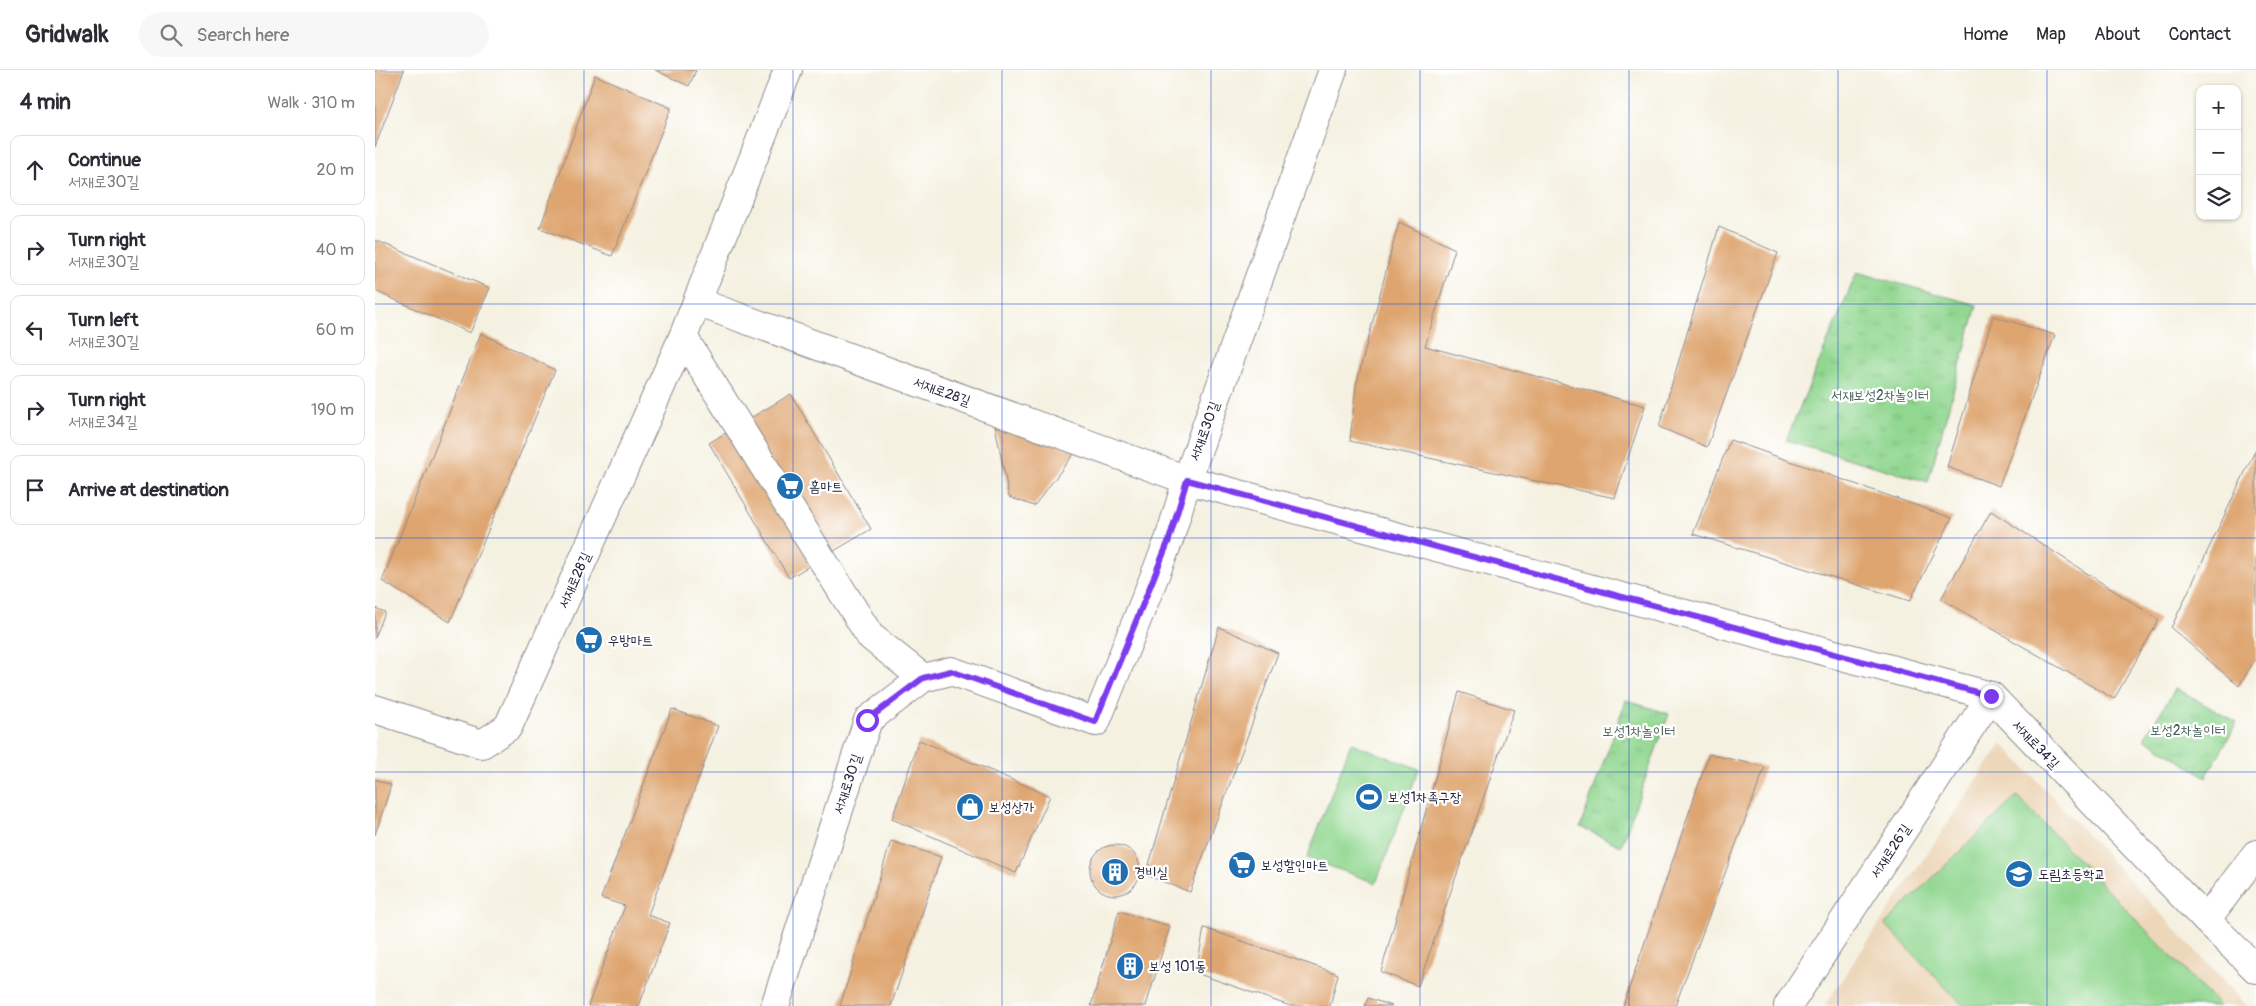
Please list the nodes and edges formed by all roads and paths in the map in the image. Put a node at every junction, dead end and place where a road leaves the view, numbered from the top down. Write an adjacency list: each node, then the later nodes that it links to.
1 (788, 70): 3 (street, 서재로28길)
2 (1333, 70): 5 (street, 서재로30길)
3 (697, 302): 4 (street, 서재로28길); 5 (street, 서재로28길)
4 (683, 337): 6 (street); 8 (street, 서재로28길)
5 (1187, 480): 6 (street, 서재로30길); 7 (street)
6 (923, 678): 12 (street, 서재로30길)
7 (1991, 696): 10 (street, 서재로34길); 13 (street, 서재로26길)
8 (375, 709)
9 (2256, 854): 10 (street)
10 (2206, 920): 11 (street, 서재로34길)
11 (2256, 969)
12 (775, 1006)
13 (1788, 1006)

